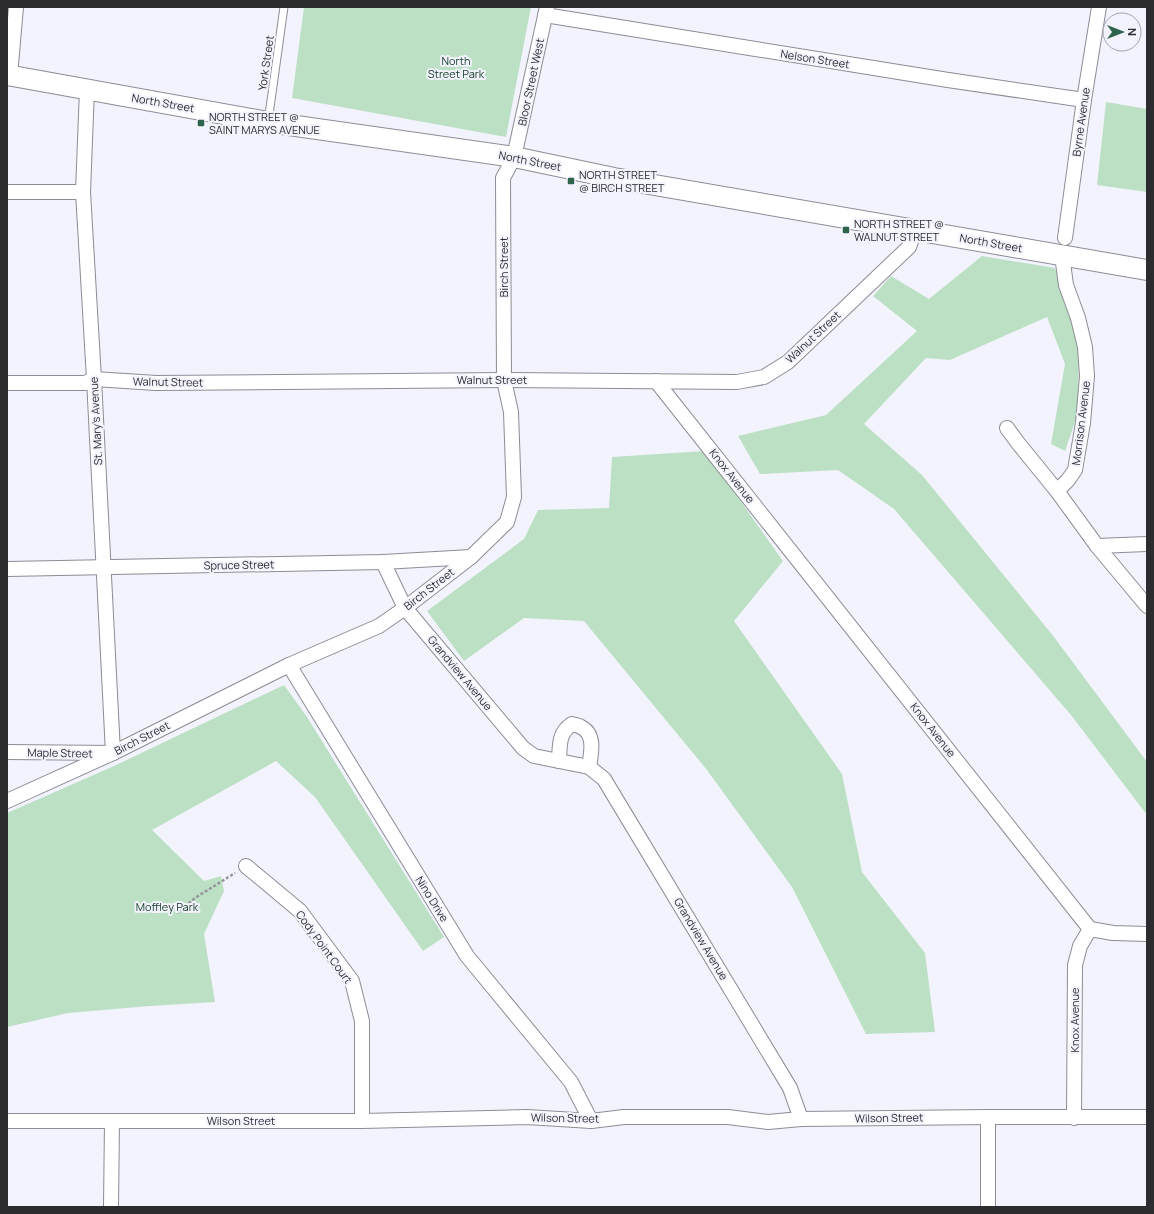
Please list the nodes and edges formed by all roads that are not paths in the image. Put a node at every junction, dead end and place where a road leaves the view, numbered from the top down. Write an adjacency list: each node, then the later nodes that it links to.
1 (16, 7): 5 (street)
2 (284, 7): 8 (lane, York Street)
3 (1099, 7): 7 (street, Byrne Avenue)
4 (546, 11): 7 (street, Nelson Street); 9 (street, Bloor Street West)
5 (8, 75): 6 (main road, North Street)
6 (87, 89): 8 (main road, North Street); 11 (street, St. Mary's Avenue)
7 (1084, 100): 13 (street, Byrne Avenue)
8 (268, 122): 9 (main road, North Street)
9 (514, 157): 12 (main road, North Street); 16 (street, Birch Street)
10 (7, 192): 11 (street)
11 (83, 192): 15 (street, St. Mary's Avenue)
12 (915, 230): 13 (main road, North Street); 17 (street, Walnut Street)
13 (1064, 246): 14 (main road, North Street); 20 (street, Morrison Avenue)
14 (1147, 270)
15 (94, 379): 16 (street, Walnut Street); 18 (street, Walnut Street); 25 (street, St. Mary's Avenue)
16 (504, 380): 17 (street, Walnut Street); 23 (street, Birch Street)
17 (656, 381): 36 (street, Knox Avenue)
18 (7, 383)
19 (1007, 428): 20 (street)
20 (1057, 491): 22 (street)
21 (1147, 544): 22 (street)
22 (1097, 546): 27 (street)
23 (471, 556): 24 (street, Spruce Street); 28 (street, Birch Street)
24 (383, 562): 25 (street, Spruce Street); 28 (street, Grandview Avenue)
25 (104, 568): 26 (street, Spruce Street); 31 (street, St. Mary's Avenue)
26 (7, 569)
27 (1147, 606)
28 (404, 608): 29 (street, Birch Street); 32 (street, Grandview Avenue)
29 (289, 665): 31 (street, Birch Street); 45 (street, Nino Drive)
30 (7, 752): 31 (street, Maple Street)
31 (113, 753): 34 (street, Birch Street)
32 (559, 761): 33 (street, Grandview Avenue); 33 (street)
33 (589, 767): 41 (street, Grandview Avenue)
34 (7, 801)
35 (246, 866): 44 (street, Cody Point Court)
36 (1090, 929): 37 (street); 40 (street, Knox Avenue)
37 (1147, 934)
38 (988, 1117): 40 (street, Wilson Street); 41 (street, Wilson Street); 47 (street)
39 (1147, 1117): 40 (street, Wilson Street)
40 (1074, 1118)
41 (801, 1119): 45 (street, Wilson Street)
42 (7, 1121): 43 (street, Wilson Street)
43 (112, 1121): 44 (street, Wilson Street); 46 (street)
44 (362, 1121): 45 (street, Wilson Street)
45 (591, 1121)
46 (111, 1207)
47 (988, 1207)

